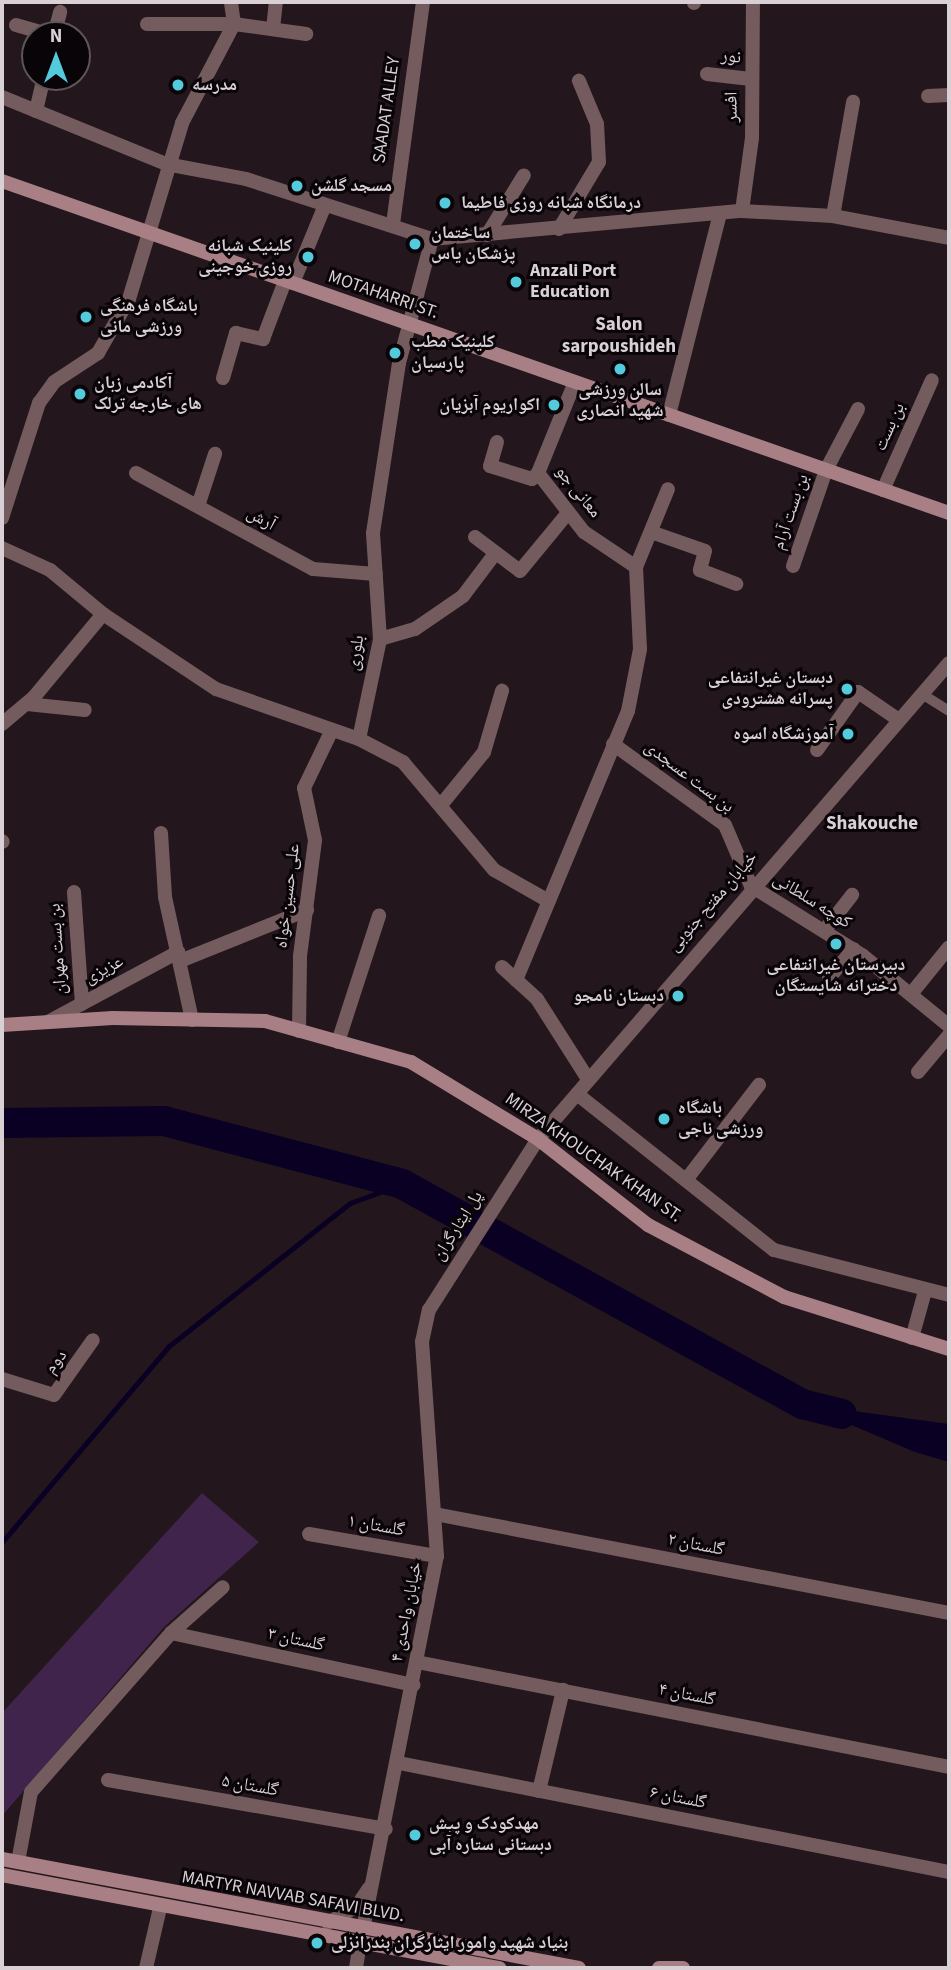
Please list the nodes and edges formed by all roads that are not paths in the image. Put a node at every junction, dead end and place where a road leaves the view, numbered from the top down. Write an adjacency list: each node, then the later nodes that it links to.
1 (231, 2): 8 (street)
2 (276, 2): 11 (street)
3 (423, 2): 29 (street, SAADAT ALLEY)
4 (753, 2): 14 (street, افسر)
5 (60, 12): 6 (street)
6 (57, 21)
7 (147, 24): 8 (street)
8 (234, 24): 11 (street); 22 (street)
9 (16, 25): 10 (street)
10 (21, 26)
11 (273, 29): 12 (street)
12 (306, 34)
13 (707, 74): 14 (street, نور)
14 (751, 79): 26 (street, افسر)
15 (579, 81): 30 (street)
16 (41, 91): 21 (street)
17 (949, 95): 18 (street)
18 (928, 96)
19 (2, 97): 21 (street)
20 (853, 102): 28 (street)
21 (36, 111): 22 (street)
22 (166, 164): 25 (street); 31 (street)
23 (524, 175): 32 (street)
24 (2, 181): 31 (main road, MOTAHARRI ST.)
25 (325, 205): 29 (street); 35 (street)
26 (742, 211): 27 (street); 28 (street)
27 (719, 214): 30 (street); 41 (street)
28 (833, 216): 34 (street)
29 (393, 224): 33 (street)
30 (559, 229): 32 (street)
31 (148, 232): 35 (main road, MOTAHARRI ST.); 52 (street)
32 (487, 235): 33 (street)
33 (432, 239): 36 (street, بلوری)
34 (949, 239)
35 (289, 282): 36 (main road, MOTAHARRI ST.); 37 (street)
36 (408, 324): 39 (main road, MOTAHARRI ST.); 59 (street, بلوری)
37 (223, 378)
38 (932, 380): 48 (street, بن بست)
39 (575, 382): 41 (main road, MOTAHARRI ST.); 46 (street, معانی جو)
40 (858, 409): 44 (street, بن بست آرام)
41 (669, 415): 44 (main road, MOTAHARRI ST.)
42 (497, 442): 46 (street)
43 (215, 454): 49 (street)
44 (826, 470): 48 (main road, MOTAHARRI ST.); 57 (street, بن بست آرام)
45 (136, 472): 49 (street, آرش)
46 (538, 473): 51 (street, معانی جو)
47 (668, 489): 53 (street)
48 (883, 490): 50 (main road, MOTAHARRI ST.)
49 (198, 506): 59 (street, آرش)
50 (949, 513)
51 (566, 514): 56 (street); 58 (street, معانی جو)
52 (2, 518)
53 (650, 531): 58 (street); 60 (street)
54 (475, 537): 56 (street)
55 (2, 548): 61 (street)
56 (494, 555): 62 (street)
57 (793, 566)
58 (636, 567): 73 (street)
59 (376, 574): 62 (street, بلوری)
60 (736, 584)
61 (103, 614): 66 (street); 71 (street)
62 (380, 639): 72 (street, بلوری)
63 (949, 663): 65 (street, خیابان مفتح جنوبی)
64 (502, 691): 75 (street)
65 (922, 694): 68 (lane); 69 (street, خیابان مفتح جنوبی)
66 (26, 704): 67 (street); 70 (street)
67 (85, 710)
68 (949, 712)
69 (899, 720): 74 (street); 77 (street, خیابان مفتح جنوبی)
70 (2, 723)
71 (331, 732): 72 (street); 81 (street, علی حسین خواه)
72 (359, 739): 75 (street)
73 (613, 744): 77 (street, بن بست عسجدی); 80 (street)
74 (817, 750)
75 (441, 805): 80 (street)
76 (161, 832): 86 (street)
77 (751, 887): 83 (street, کوچه سلطانی); 100 (street, خیابان مفتح جنوبی)
78 (74, 892): 91 (street, بن بست مهران)
79 (852, 895): 83 (street)
80 (547, 900): 89 (street)
81 (307, 910): 86 (street, عزیزی); 96 (street, علی حسین خواه)
82 (379, 916): 98 (street)
83 (824, 931): 85 (street, کوچه سلطانی)
84 (949, 947): 90 (street)
85 (853, 949): 88 (street, کوچه سلطانی); 90 (street, کوچه سلطانی)
86 (179, 957): 91 (street, عزیزی); 92 (street)
87 (502, 967): 89 (street)
88 (829, 978)
89 (516, 980): 100 (street)
90 (911, 994): 93 (street, کوچه سلطانی)
91 (82, 1004): 94 (street, عزیزی)
92 (192, 1020): 94 (main road, MIRZA KHOUCHAK KHAN ST.); 96 (main road, MIRZA KHOUCHAK KHAN ST.)
93 (947, 1020)
94 (48, 1022): 95 (main road, MIRZA KHOUCHAK KHAN ST.)
95 (2, 1025)
96 (299, 1031): 98 (main road, MIRZA KHOUCHAK KHAN ST.)
97 (949, 1035): 99 (street)
98 (338, 1042): 103 (main road, MIRZA KHOUCHAK KHAN ST.)
99 (918, 1072)
100 (588, 1079): 102 (street, خیابان مفتح جنوبی)
101 (759, 1085): 105 (street)
102 (577, 1094): 103 (street, خیابان مفتح جنوبی); 105 (street)
103 (538, 1139): 104 (street, خیابان مفتح جنوبی); 109 (main road, MIRZA KHOUCHAK KHAN ST.)
104 (514, 1173): 108 (street, پل ایثارگران)
105 (686, 1180): 106 (street)
106 (925, 1291): 107 (street); 109 (street)
107 (949, 1295)
108 (434, 1299): 113 (street, خیابان واحدی ۴)
109 (912, 1338): 111 (main road, MIRZA KHOUCHAK KHAN ST.)
110 (93, 1340): 112 (street, دوم)
111 (949, 1349)
112 (2, 1379)
113 (435, 1514): 115 (street, خیابان واحدی ۴); 117 (street, گلستان ۲)
114 (309, 1534): 115 (street, گلستان ۱)
115 (437, 1556): 119 (street, خیابان واحدی ۴)
116 (223, 1587): 118 (street)
117 (949, 1613)
118 (170, 1633): 120 (street, گلستان ۳); 128 (street)
119 (417, 1662): 120 (street, خیابان واحدی ۴); 121 (street, گلستان ۴)
120 (413, 1685): 122 (street, خیابان واحدی ۴)
121 (563, 1690): 123 (street, گلستان ۴); 125 (street)
122 (399, 1763): 125 (street, گلستان ۶); 126 (street, خیابان واحدی ۴)
123 (949, 1767)
124 (108, 1780): 126 (street, گلستان ۵)
125 (539, 1791): 129 (street, گلستان ۶)
126 (386, 1829): 131 (street, خیابان واحدی ۴)
127 (2, 1858): 128 (main road, MARTYR NAVVAB SAFAVI BLVD.)
128 (18, 1862): 133 (main road, MARTYR NAVVAB SAFAVI BLVD.)
129 (949, 1872)
130 (2, 1875): 132 (main road, MARTYR NAVVAB SAFAVI BLVD.)
131 (374, 1881): 133 (street); 134 (street, خیابان واحدی ۴)
132 (160, 1908): 134 (main road, MARTYR NAVVAB SAFAVI BLVD.); 135 (street)
133 (328, 1923): 134 (main road, MARTYR NAVVAB SAFAVI BLVD.)
134 (361, 1936): 136 (street, خیابان واحدی ۴); 137 (main road, MARTYR NAVVAB SAFAVI BLVD.); 138 (main road, MARTYR NAVVAB SAFAVI BLVD.)
135 (146, 1968)
136 (356, 1968)
137 (499, 1968)
138 (579, 1968)
139 (659, 1968): 140 (main road)
140 (683, 1968)

